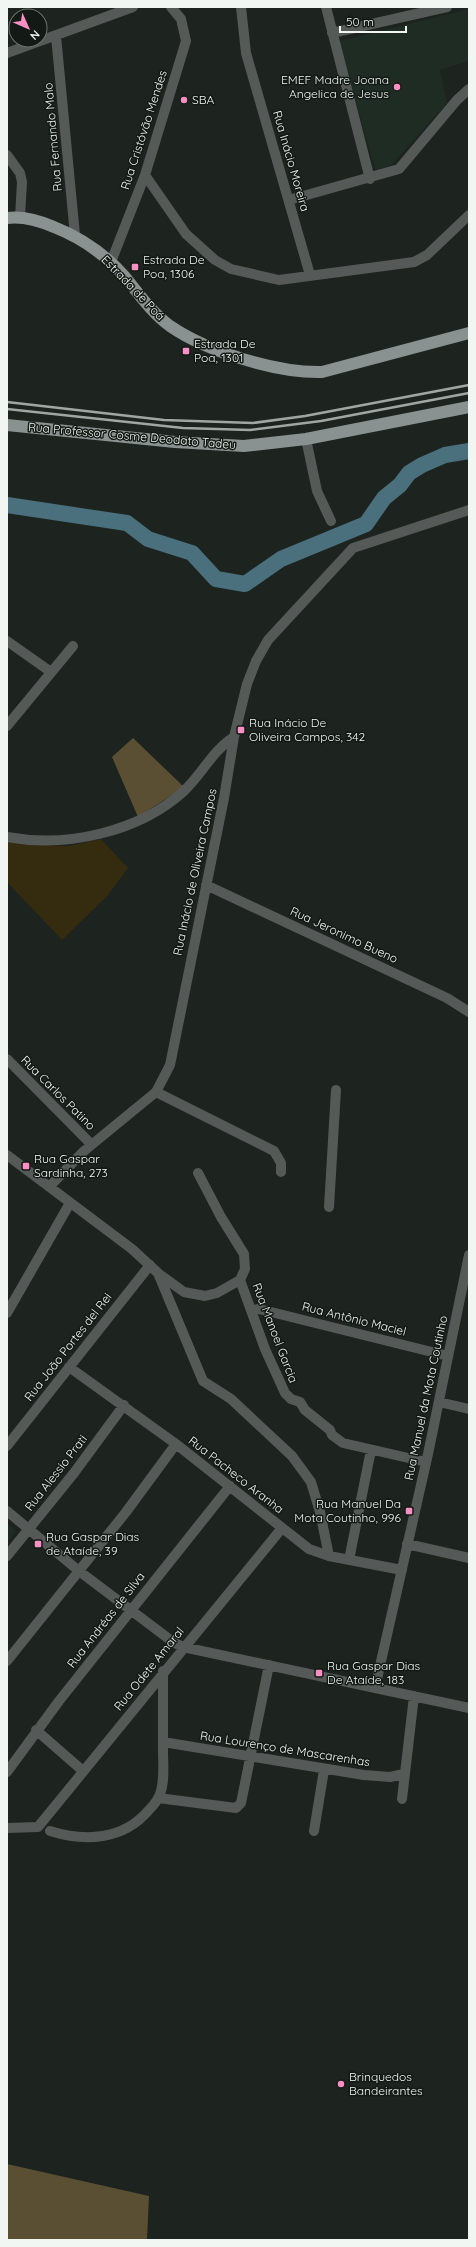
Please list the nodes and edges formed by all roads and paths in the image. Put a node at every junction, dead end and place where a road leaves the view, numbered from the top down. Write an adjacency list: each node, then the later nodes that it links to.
1 (133, 7): 7 (street)
2 (171, 7): 11 (street, Rua Cristóvão Mendes)
3 (241, 7): 13 (street, Rua Inácio Moreira)
4 (326, 7): 6 (street)
5 (446, 7): 6 (street)
6 (332, 33): 12 (street)
7 (56, 36): 8 (street); 17 (street, Rua Fernando Malo)
8 (7, 53)
9 (469, 89): 12 (street)
10 (7, 155): 15 (street)
11 (145, 175): 18 (street, Rua Cristóvão Mendes); 19 (street)
12 (370, 179): 13 (street)
13 (289, 200): 19 (street, Rua Inácio Moreira)
14 (469, 215): 19 (street)
15 (20, 217): 16 (main road, Estrada de Poá); 17 (main road, Estrada de Poá)
16 (7, 218)
17 (75, 235): 18 (main road, Estrada de Poá)
18 (111, 262): 20 (main road, Estrada de Poá)
19 (310, 275)
20 (469, 333)
21 (469, 407): 23 (main road, Rua Professor Cosme Deodato Tadeu)
22 (7, 425): 23 (main road, Rua Professor Cosme Deodato Tadeu)
23 (306, 439): 25 (street)
24 (469, 510): 30 (street, Rua Inácio de Oliveira Campos)
25 (331, 521)
26 (7, 641): 28 (street)
27 (73, 646): 28 (street)
28 (51, 672): 29 (street)
29 (7, 726)
30 (234, 737): 31 (street); 32 (street, Rua Inácio de Oliveira Campos)
31 (7, 837)
32 (206, 885): 33 (street, Rua Jeronimo Bueno); 36 (street, Rua Inácio de Oliveira Campos)
33 (469, 1012)
34 (7, 1059): 37 (street, Rua Carlos Patino)
35 (336, 1090): 43 (street)
36 (156, 1092): 37 (street, Rua Inácio de Oliveira Campos); 39 (street)
37 (91, 1144): 41 (street, Rua Inácio de Oliveira Campos)
38 (7, 1155): 41 (street)
39 (281, 1172)
40 (198, 1173): 47 (street)
41 (49, 1187): 42 (street)
42 (70, 1203): 45 (street); 49 (street)
43 (329, 1207)
44 (469, 1254): 50 (street, Rua Manuel da Mota Coutinho)
45 (150, 1265): 46 (street); 51 (street, Rua João Portes del Rei)
46 (158, 1273): 47 (street); 65 (street)
47 (240, 1280): 48 (street, Rua Manoel Garcia)
48 (252, 1310): 50 (street, Rua Antônio Maciel); 57 (street, Rua Manoel Garcia)
49 (7, 1313)
50 (448, 1356): 52 (street, Rua Manuel da Mota Coutinho)
51 (69, 1368): 53 (street, Rua Pacheco Aranha); 56 (street, Rua João Portes del Rei)
52 (439, 1402): 54 (street); 58 (street, Rua Manuel da Mota Coutinho)
53 (124, 1405): 55 (street, Rua Pacheco Aranha); 61 (street, Rua Alessio Prati)
54 (469, 1409)
55 (176, 1444): 59 (street, Rua Pacheco Aranha); 69 (street)
56 (7, 1446)
57 (371, 1450): 58 (street); 67 (street)
58 (426, 1462): 63 (street, Rua Manuel da Mota Coutinho)
59 (230, 1486): 62 (street, Rua Pacheco Aranha); 70 (street, Rua Andréas de Silva)
60 (7, 1511): 61 (street)
61 (29, 1528): 64 (street, Rua Alessio Prati); 69 (street)
62 (282, 1528): 65 (street, Rua Pacheco Aranha); 71 (street, Rua Odete Amaral)
63 (407, 1544): 66 (street); 68 (street, Rua Manuel da Mota Coutinho)
64 (7, 1556)
65 (328, 1556): 67 (street, Rua Pacheco Aranha)
66 (469, 1558)
67 (349, 1560): 68 (street, Rua Pacheco Aranha)
68 (402, 1570): 75 (street, Rua Manuel da Mota Coutinho)
69 (79, 1571): 70 (street); 72 (street)
70 (130, 1609): 71 (street); 78 (street, Rua Andréas de Silva)
71 (183, 1647): 73 (street); 74 (street, Rua Odete Amaral)
72 (7, 1661)
73 (269, 1665): 75 (street); 80 (street)
74 (163, 1671): 79 (street); 82 (street, Rua Odete Amaral)
75 (375, 1688): 76 (street)
76 (414, 1696): 77 (street); 84 (street)
77 (469, 1708)
78 (36, 1730): 82 (street); 83 (street, Rua Andréas de Silva)
79 (163, 1742): 80 (street, Rua Lourenço de Mascarenhas); 85 (street)
80 (252, 1756): 81 (street, Rua Lourenço de Mascarenhas); 85 (street)
81 (324, 1770): 84 (street, Rua Lourenço de Mascarenhas); 89 (street)
82 (83, 1771): 87 (street, Rua Odete Amaral)
83 (7, 1772)
84 (404, 1774): 86 (street)
85 (158, 1798): 88 (street)
86 (402, 1799)
87 (7, 1828)
88 (50, 1831)
89 (314, 1831)

